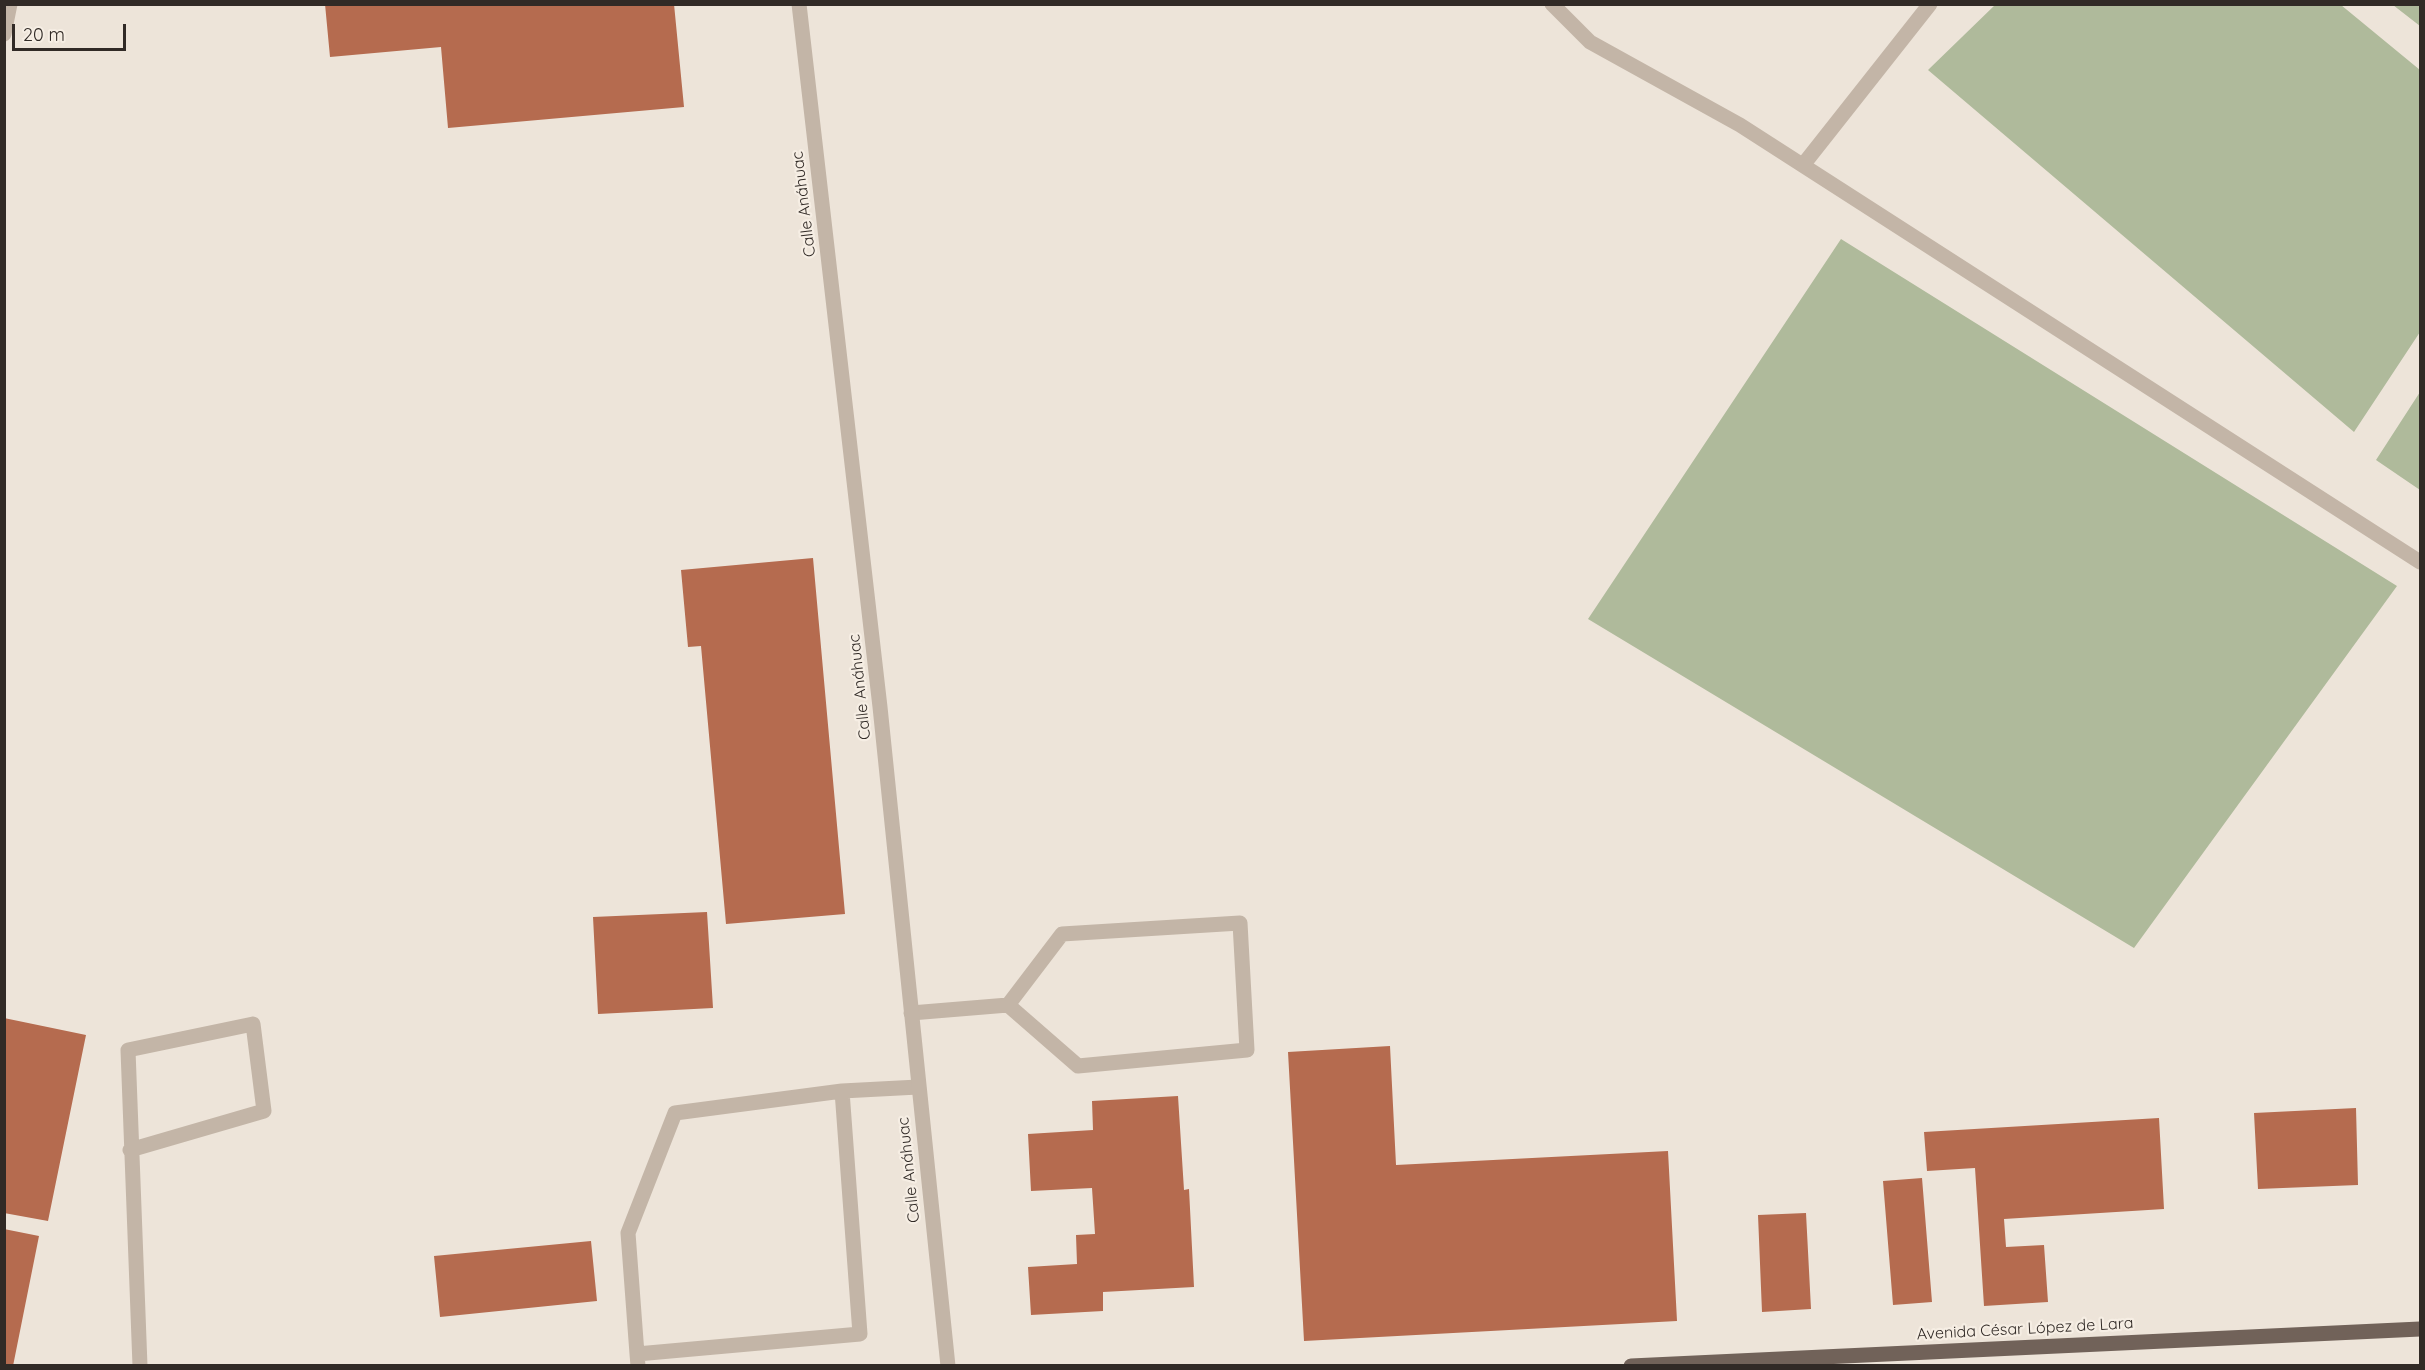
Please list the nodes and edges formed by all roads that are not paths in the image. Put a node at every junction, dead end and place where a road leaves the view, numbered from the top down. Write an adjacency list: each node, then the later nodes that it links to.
1 (10, 4): 5 (street)
2 (799, 4): 9 (street, Calle Anáhuac)
3 (1552, 4): 6 (street)
4 (1930, 4): 6 (street)
5 (4, 34)
6 (1803, 165): 7 (street)
7 (2421, 562)
8 (1008, 1005): 8 (street); 9 (street)
9 (911, 1013): 10 (street, Calle Anáhuac)
10 (918, 1087): 11 (street); 16 (street, Calle Anáhuac)
11 (842, 1091): 14 (street); 14 (street)
12 (130, 1150): 12 (street); 15 (street)
13 (2421, 1329): 17 (main road, Avenida César López de Lara)
14 (638, 1360)
15 (140, 1365)
16 (948, 1365)
17 (1630, 1365)

